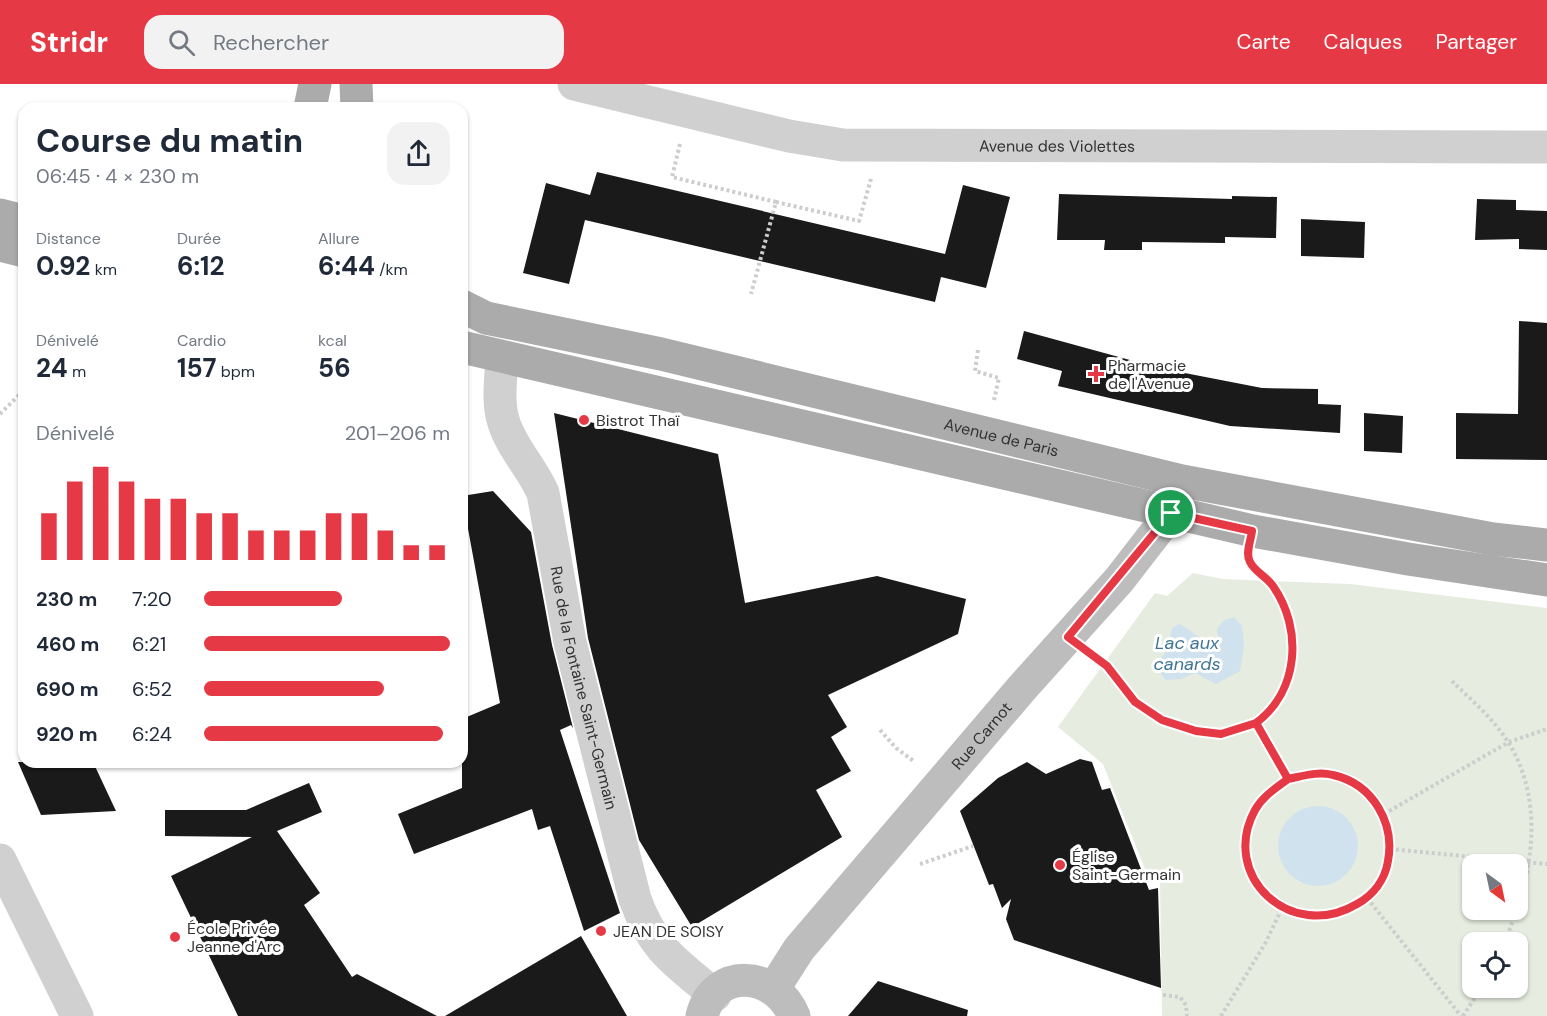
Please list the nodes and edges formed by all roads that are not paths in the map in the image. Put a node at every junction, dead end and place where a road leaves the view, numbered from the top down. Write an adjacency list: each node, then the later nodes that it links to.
1 (315, 84): 4 (main road)
2 (356, 84): 5 (main road)
3 (574, 84): 6 (street, Avenue des Violettes)
4 (311, 102)
5 (357, 102)
6 (1547, 147)
7 (0, 215): 8 (main road)
8 (18, 220)
9 (0, 245): 10 (main road)
10 (18, 250)
11 (468, 309): 14 (main road, Avenue de Paris)
12 (468, 349): 13 (main road)
13 (502, 358): 15 (main road); 20 (street, Rue de la Fontaine Saint-Germain)
14 (1182, 481): 15 (street, Rue Carnot); 16 (main road, Avenue de Paris)
15 (1171, 513): 17 (main road); 19 (street, Rue Carnot)
16 (1547, 545)
17 (1547, 580)
18 (0, 860): 21 (street)
19 (774, 988): 20 (street); 22 (street)
20 (709, 1005)
21 (77, 1016)
22 (794, 1016)

